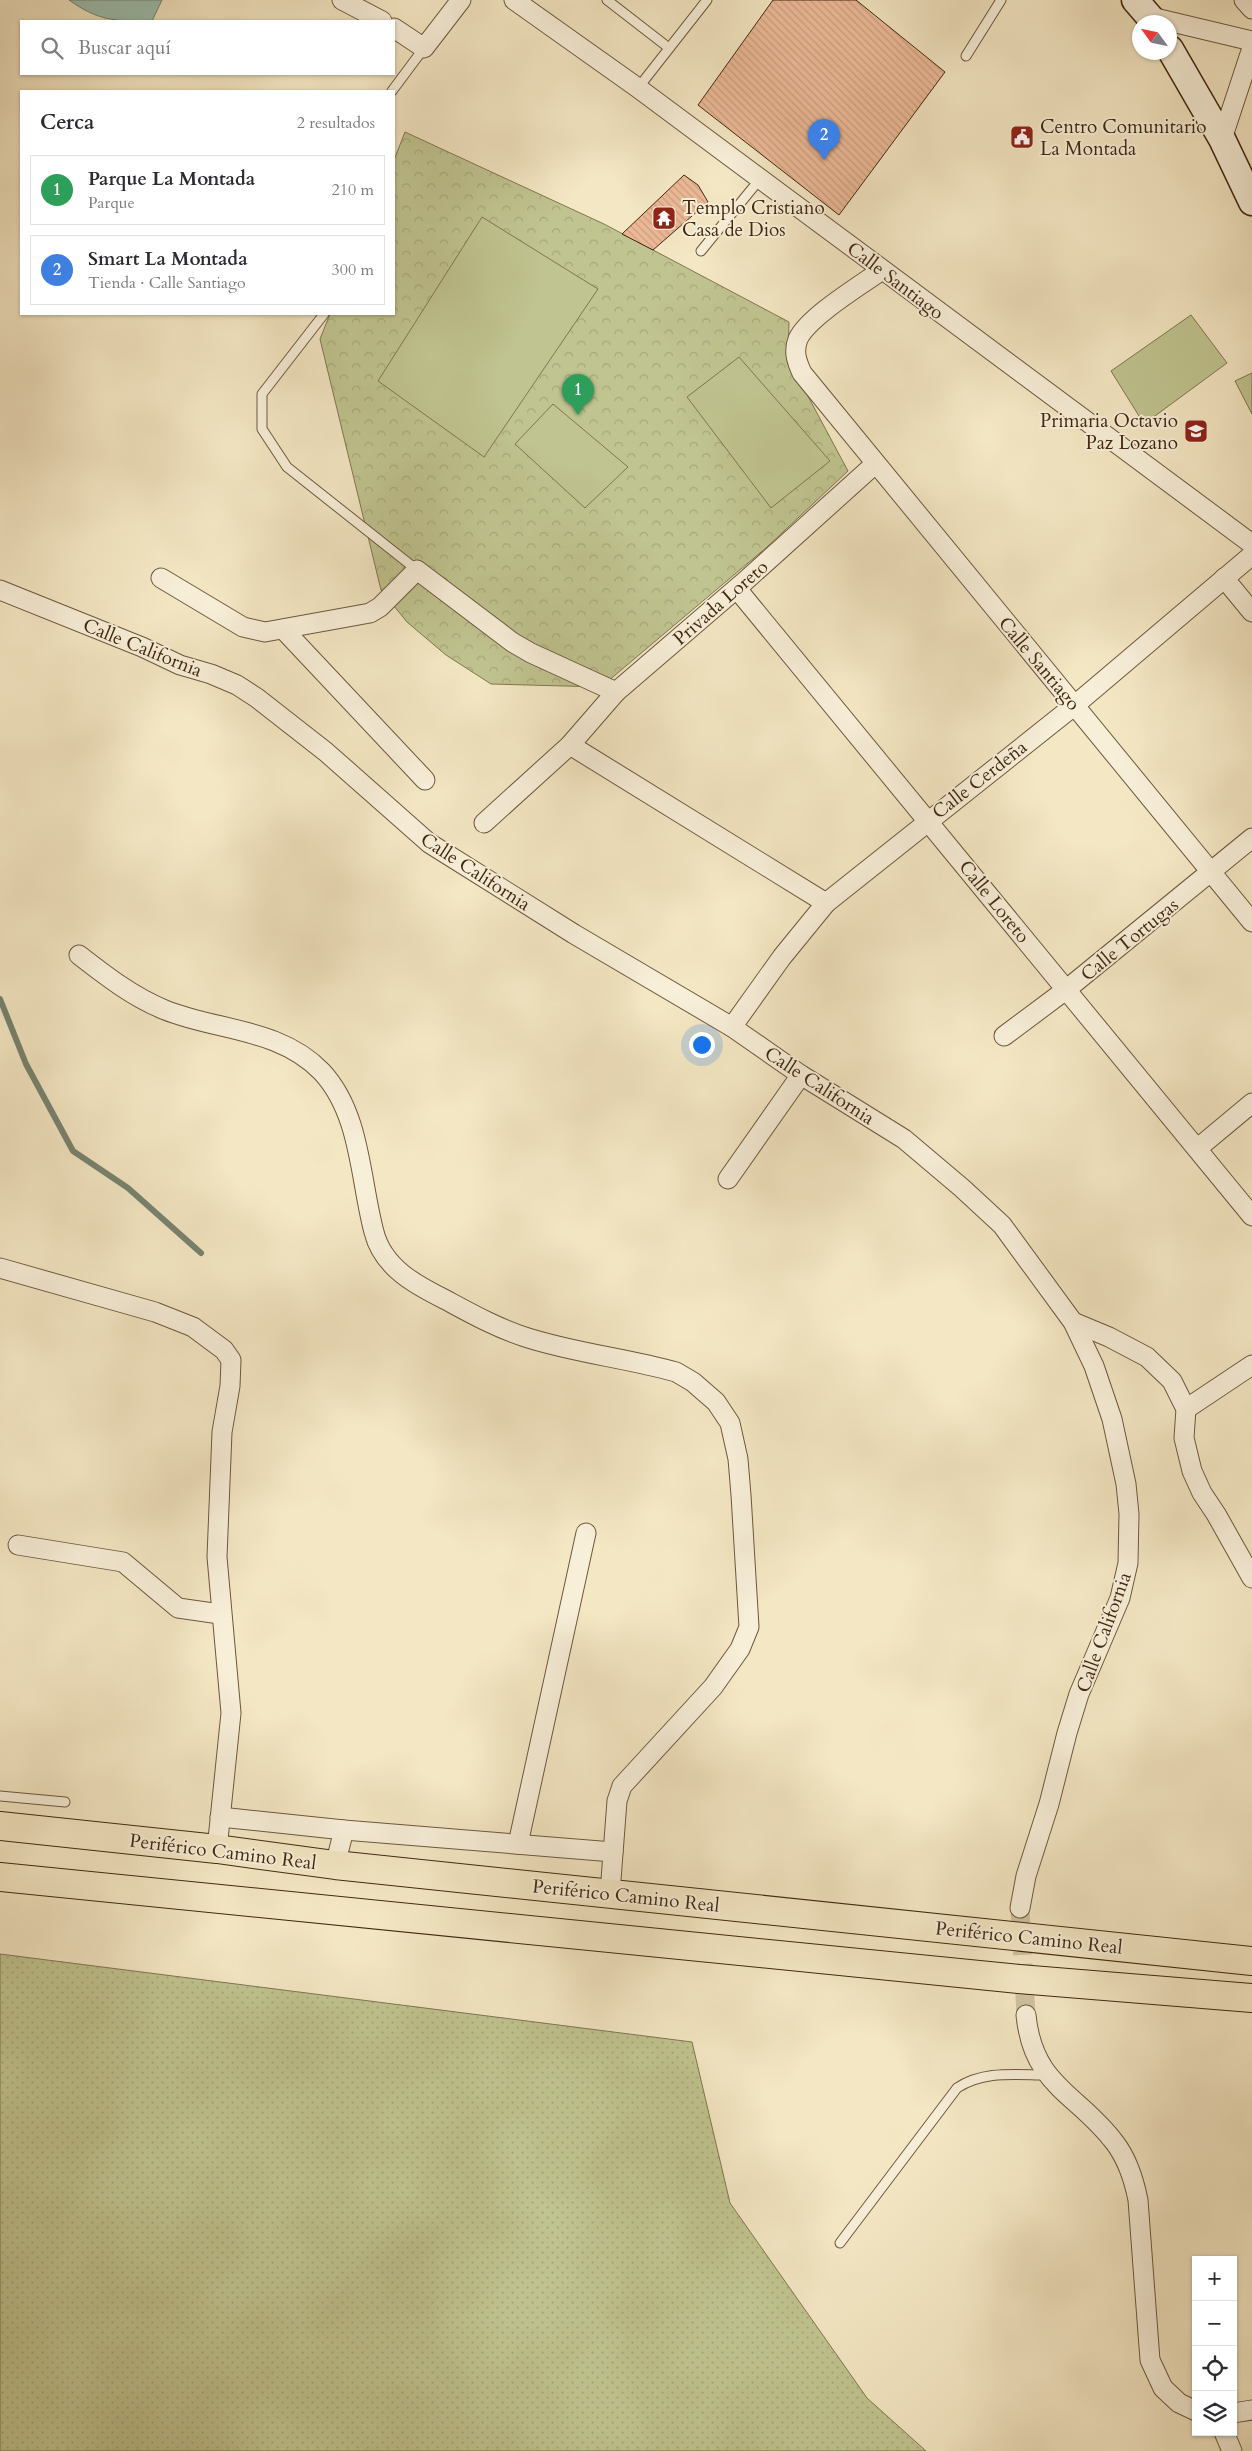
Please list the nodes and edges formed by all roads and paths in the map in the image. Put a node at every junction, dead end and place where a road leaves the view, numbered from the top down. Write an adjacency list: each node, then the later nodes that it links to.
1 (342, 0): 10 (street)
2 (461, 0): 13 (street)
3 (514, 0): 18 (street, Calle Santiago)
4 (607, 0): 14 (lane)
5 (707, 0): 14 (lane)
6 (1001, 0): 16 (lane)
7 (1244, 0): 8 (street)
8 (1252, 9)
9 (1146, 13): 12 (street)
10 (380, 20)
11 (395, 29): 13 (street)
12 (1252, 41)
13 (424, 48): 19 (lane)
14 (669, 48): 18 (lane)
15 (1252, 48): 20 (street)
16 (966, 56)
17 (1176, 60): 20 (main road)
18 (638, 88): 21 (street, Calle Santiago)
19 (393, 90)
20 (1222, 139): 22 (main road)
21 (760, 179): 23 (lane); 24 (street, Calle Santiago)
22 (1252, 202)
23 (701, 251)
24 (882, 270): 26 (street, Calle Santiago); 27 (street, Calle Santiago)
25 (323, 315): 29 (lane)
26 (875, 464): 32 (street, Privada Loreto); 37 (street, Calle Santiago)
27 (1252, 544)
28 (1252, 555): 31 (street, Calle Cerdeña)
29 (417, 570): 35 (street); 36 (street)
30 (161, 578): 35 (street)
31 (1224, 578): 34 (street); 37 (street, Calle Cerdeña)
32 (737, 589): 36 (street, Privada Loreto); 40 (street, Calle Loreto)
33 (0, 590): 48 (street, Calle California)
34 (1252, 612)
35 (283, 629): 39 (street)
36 (616, 692): 38 (street, Privada Loreto)
37 (1075, 704): 40 (street, Calle Cerdeña); 43 (street, Calle Santiago)
38 (570, 745): 41 (street, Privada Loreto); 44 (street)
39 (425, 780)
40 (928, 819): 44 (street, Calle Cerdeña); 47 (street, Calle Loreto)
41 (484, 823)
42 (1252, 838): 43 (street, Calle Tortugas)
43 (1211, 872): 45 (street, Calle Santiago); 47 (street, Calle Tortugas)
44 (826, 903): 48 (street, Calle Cerdeña)
45 (1252, 922)
46 (79, 955): 70 (street)
47 (1067, 989): 49 (street, Calle Tortugas); 52 (street, Calle Loreto)
48 (732, 1027): 50 (street, Calle California)
49 (1004, 1036)
50 (801, 1075): 53 (street); 56 (street, Calle California)
51 (1252, 1103): 52 (street)
52 (1198, 1148): 54 (street, Calle Loreto)
53 (728, 1179)
54 (1252, 1216)
55 (0, 1268): 62 (street)
56 (1073, 1322): 58 (street); 74 (street, Calle California)
57 (1252, 1365): 58 (street)
58 (1186, 1409): 61 (street)
59 (586, 1533): 68 (street)
60 (18, 1545): 62 (street)
61 (1252, 1578)
62 (220, 1614): 65 (street)
63 (0, 1796): 64 (lane)
64 (65, 1802)
65 (220, 1817): 67 (street); 69 (street)
66 (0, 1826): 69 (highway, Periférico Camino Real)
67 (344, 1830): 68 (street); 71 (street)
68 (518, 1844): 70 (street)
69 (217, 1849): 71 (highway, Periférico Camino Real)
70 (613, 1852): 73 (street)
71 (335, 1865): 73 (highway, Periférico Camino Real)
72 (0, 1877): 76 (highway)
73 (610, 1893): 75 (highway, Periférico Camino Real)
74 (1020, 1908)
75 (1252, 1961)
76 (1252, 1998)
77 (1026, 2015): 78 (street)
78 (1048, 2076): 79 (lane); 80 (street)
79 (840, 2243)
80 (1192, 2409)
81 (1252, 2410): 82 (street)
82 (1237, 2412)
83 (1226, 2436): 84 (street)
84 (1232, 2451)

